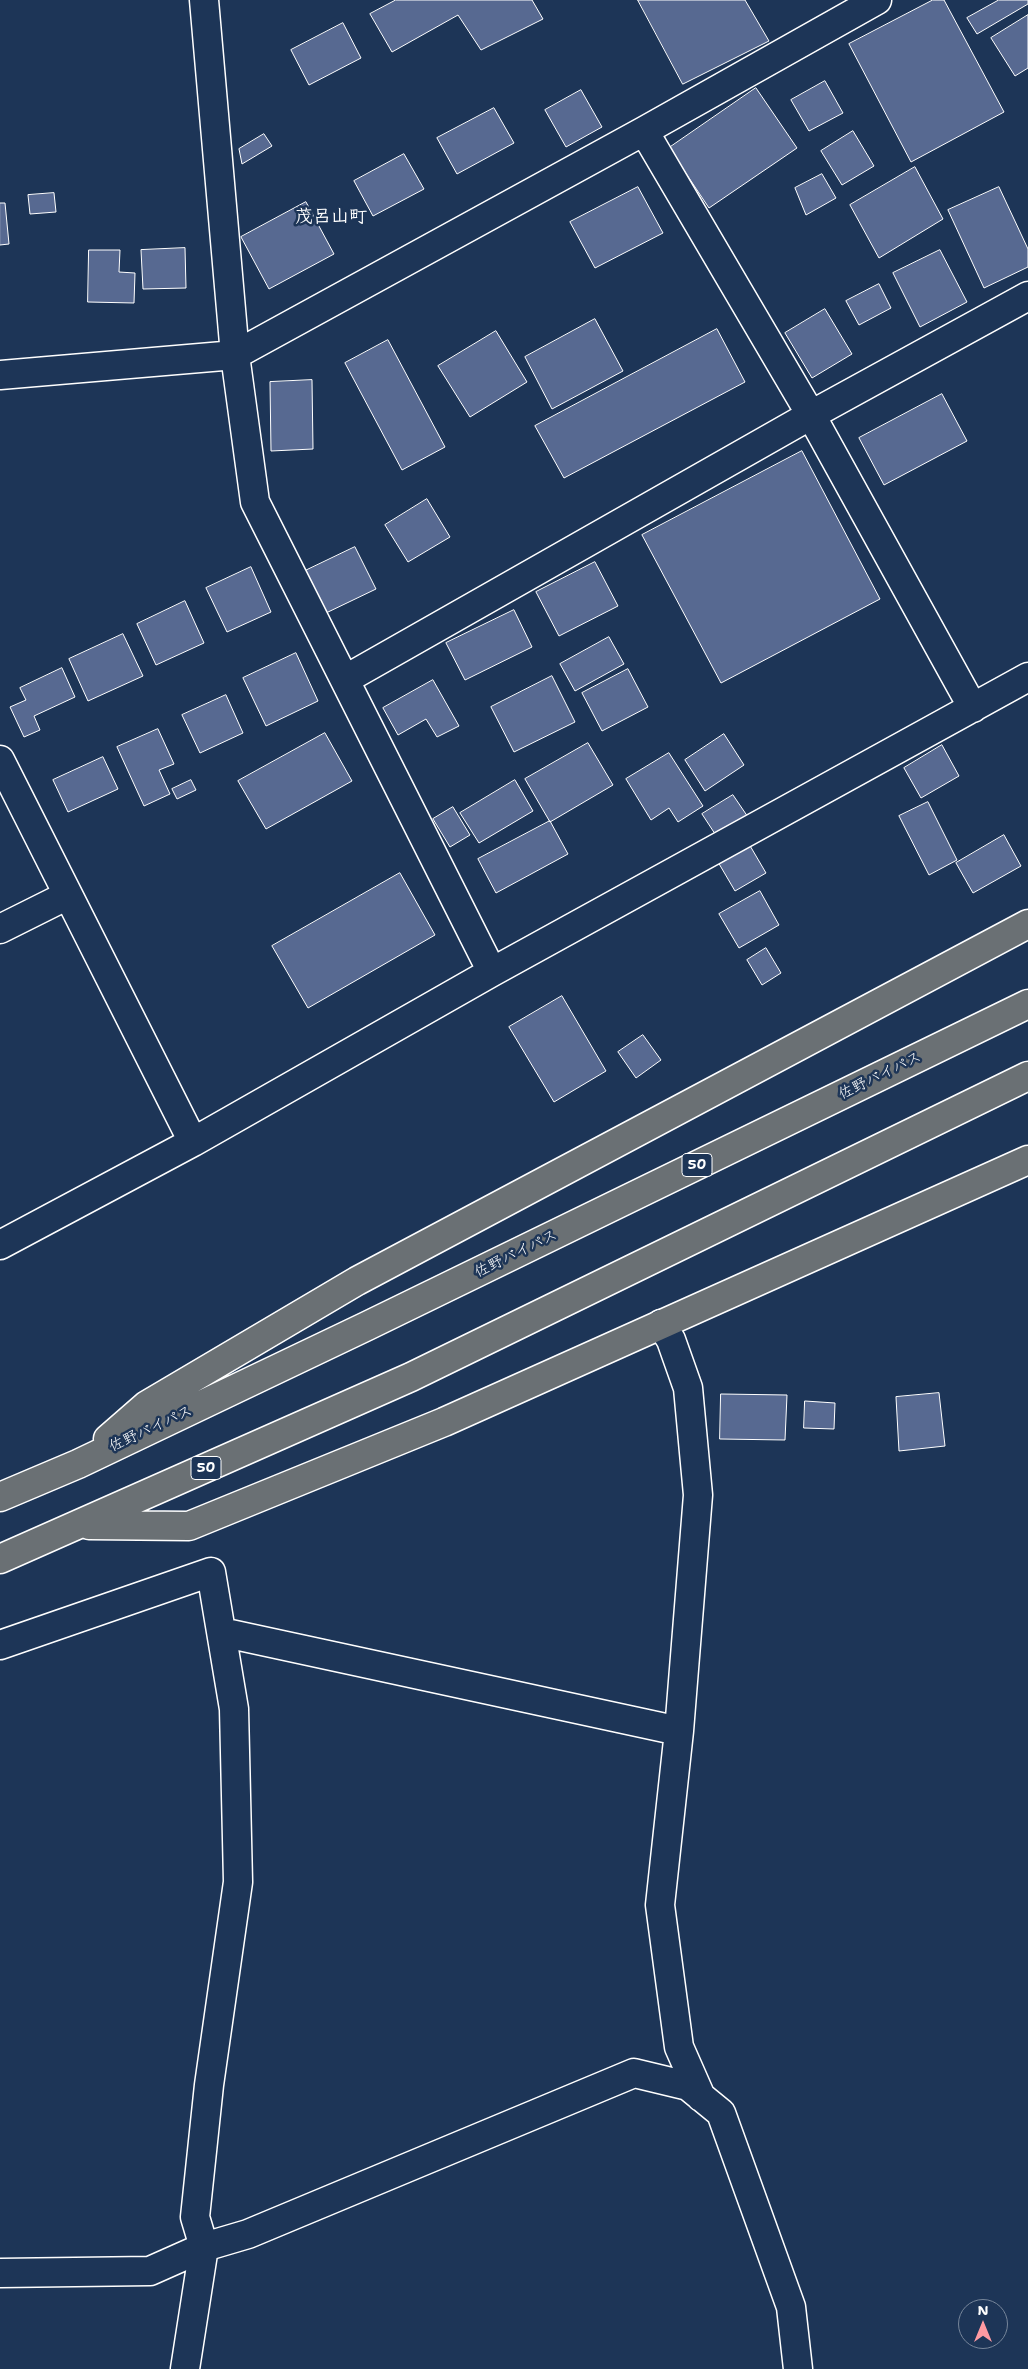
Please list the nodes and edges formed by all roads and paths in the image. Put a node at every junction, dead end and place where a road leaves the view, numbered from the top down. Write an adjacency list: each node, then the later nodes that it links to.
1 (204, 0): 5 (street)
2 (876, 0): 3 (street)
3 (644, 131): 5 (street); 7 (street)
4 (1028, 296): 7 (street)
5 (235, 356): 6 (street); 9 (street)
6 (0, 375)
7 (811, 415): 9 (street); 10 (street)
8 (1028, 677): 10 (street)
9 (346, 679): 15 (street)
10 (973, 708): 15 (street)
11 (0, 760): 12 (street)
12 (68, 894): 14 (street); 18 (street)
13 (1028, 924): 22 (highway)
14 (0, 929)
15 (492, 972): 18 (street)
16 (1028, 1004): 22 (highway, 佐野バイパス / 50)
17 (1028, 1076): 24 (highway, 50)
18 (193, 1142): 20 (street)
19 (1028, 1160): 21 (highway)
20 (0, 1245)
21 (662, 1324): 24 (highway); 28 (street)
22 (78, 1464): 23 (highway, 佐野バイパス / 50)
23 (0, 1497)
24 (79, 1525): 25 (highway, 50)
25 (0, 1559)
26 (221, 1632): 27 (street); 28 (street); 30 (street)
27 (0, 1645)
28 (678, 1731): 29 (street)
29 (701, 2097): 30 (street); 33 (street)
30 (204, 2247): 31 (street); 32 (street)
31 (0, 2273)
32 (186, 2369)
33 (798, 2369)

